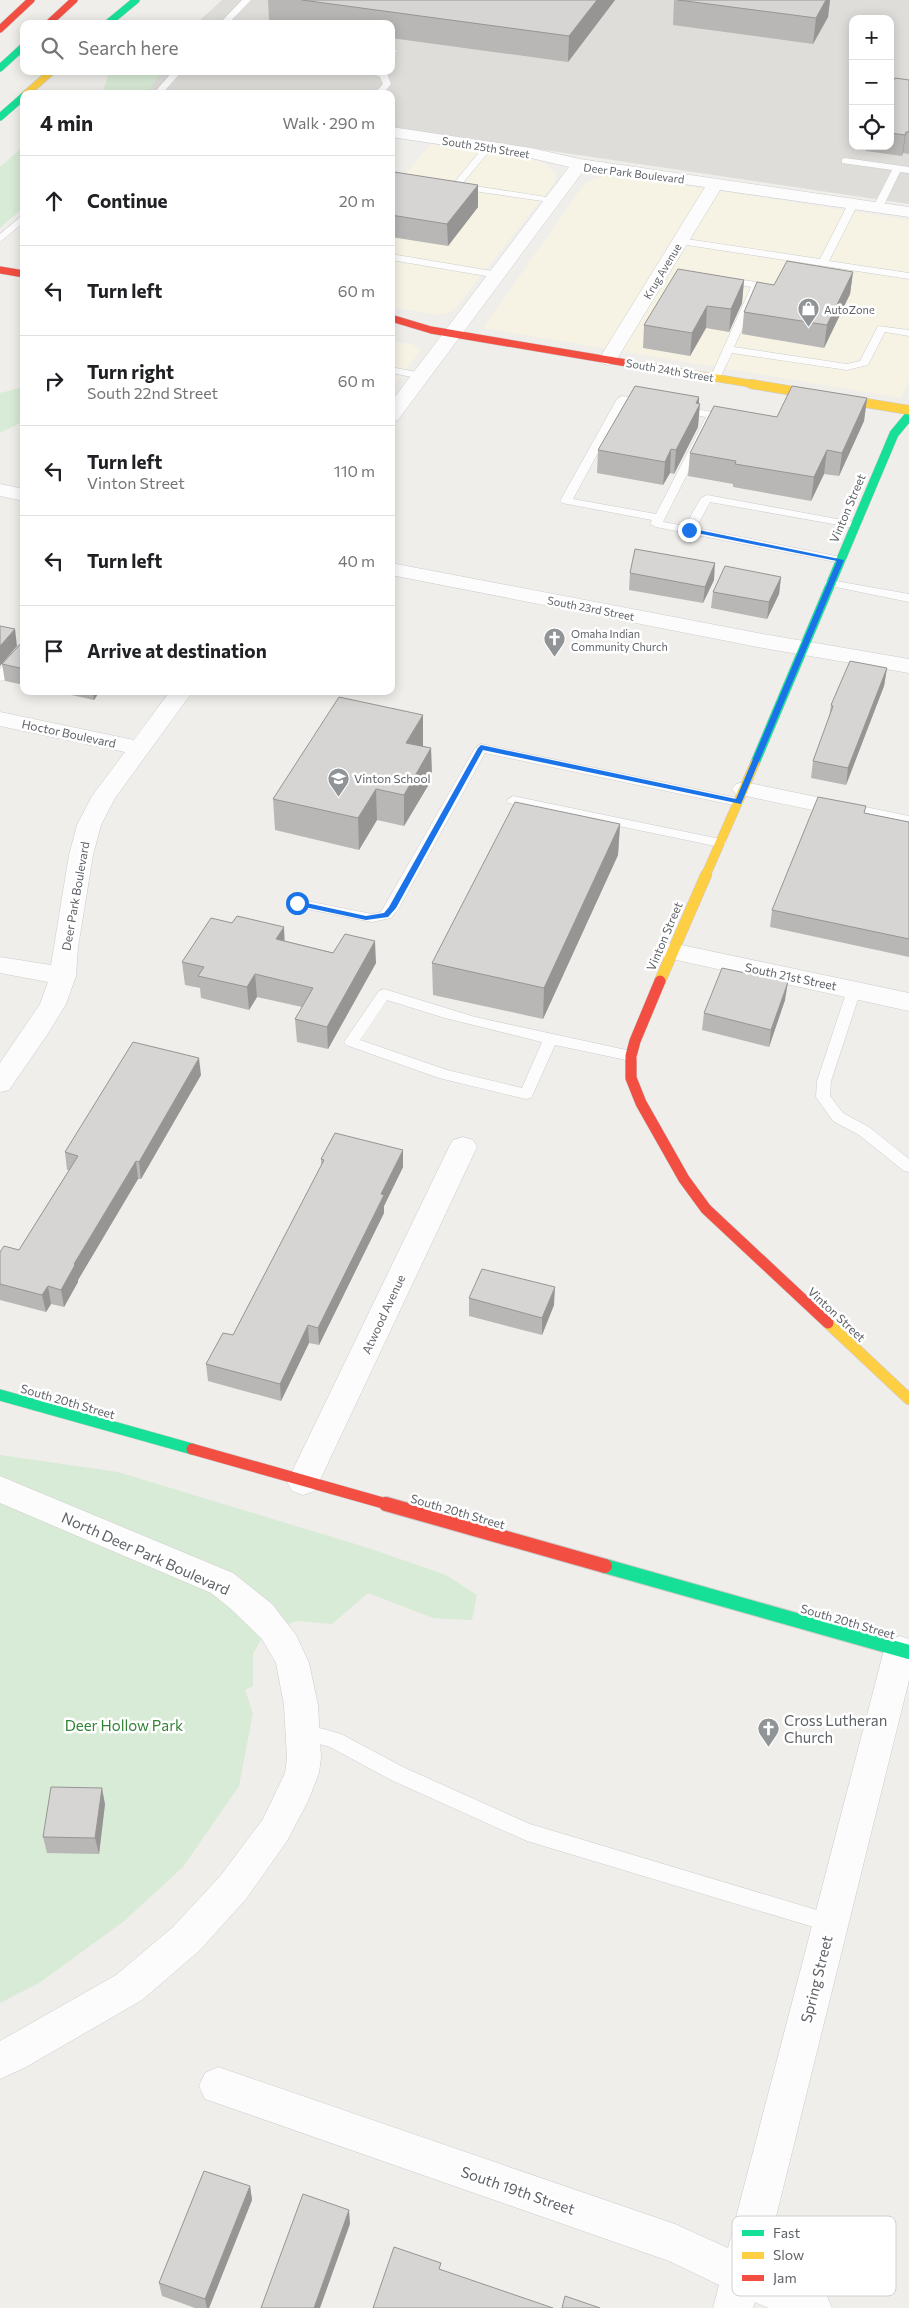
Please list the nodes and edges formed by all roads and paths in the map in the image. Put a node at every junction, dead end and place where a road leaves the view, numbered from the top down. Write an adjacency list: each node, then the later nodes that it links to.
1 (31, 0): 10 (main road)
2 (74, 0): 6 (main road)
3 (128, 0): 7 (main road)
4 (136, 0): 8 (main road)
5 (247, 0): 9 (lane)
6 (52, 20)
7 (109, 20)
8 (110, 20)
9 (227, 20)
10 (0, 29)
11 (20, 50): 12 (main road)
12 (0, 68)
13 (48, 75): 16 (main road)
14 (174, 75): 17 (lane)
15 (384, 75): 18 (lane)
16 (31, 90)
17 (161, 90)
18 (382, 90)
19 (20, 99): 20 (main road)
20 (0, 117)
21 (395, 133): 22 (street, South 25th Street)
22 (488, 147): 24 (street, South 25th Street); 28 (lane)
23 (845, 161): 25 (lane)
24 (580, 164): 27 (street, Deer Park Boulevard); 28 (street, Deer Park Boulevard)
25 (897, 168): 26 (lane); 30 (lane)
26 (909, 170)
27 (716, 183): 29 (street, Deer Park Boulevard); 34 (street, Krug Avenue)
28 (553, 201): 39 (street, Deer Park Boulevard)
29 (853, 204): 30 (street, Deer Park Boulevard); 36 (lane)
30 (878, 207): 31 (street, Deer Park Boulevard)
31 (909, 212)
32 (20, 221): 33 (lane)
33 (0, 239)
34 (680, 241): 36 (lane); 48 (street, Krug Avenue)
35 (395, 258): 39 (lane)
36 (823, 263): 40 (lane)
37 (0, 270): 38 (main road)
38 (20, 273)
39 (498, 275): 46 (street, Deer Park Boulevard)
40 (909, 276)
41 (710, 278): 47 (lane)
42 (395, 319): 44 (main road, South 24th Street)
43 (395, 329): 44 (main road, South 24th Street)
44 (431, 330): 46 (main road, South 24th Street)
45 (909, 333): 47 (lane)
46 (453, 334): 48 (main road, South 24th Street); 50 (street, Deer Park Boulevard)
47 (727, 349): 51 (lane)
48 (608, 360): 51 (main road, South 24th Street)
49 (395, 371): 50 (lane)
50 (422, 376): 52 (street, Deer Park Boulevard)
51 (715, 378): 53 (main road, South 24th Street)
52 (395, 409)
53 (909, 410)
54 (909, 416): 58 (main road, Vinton Street)
55 (0, 490): 56 (street)
56 (20, 494)
57 (659, 518): 57 (lane); 59 (lane)
58 (855, 525): 59 (lane); 60 (main road, Vinton Street)
59 (689, 530): 60 (lane)
60 (840, 560): 62 (main road, Vinton Street)
61 (395, 571): 64 (street, South 23rd Street)
62 (830, 583): 63 (lane); 64 (main road, Vinton Street)
63 (909, 598)
64 (803, 647): 66 (street, South 23rd Street); 71 (main road, Vinton Street)
65 (20, 654): 67 (lane)
66 (909, 666)
67 (0, 677)
68 (179, 695): 70 (street, Deer Park Boulevard)
69 (0, 719): 70 (street, Hoctor Boulevard)
70 (138, 748): 78 (street, Deer Park Boulevard)
71 (741, 796): 73 (street); 74 (main road, Vinton Street); 75 (lane)
72 (513, 800): 74 (lane)
73 (909, 823)
74 (720, 843): 76 (main road, Vinton Street)
75 (297, 903)
76 (672, 951): 79 (street, South 21st Street); 82 (main road, Vinton Street)
77 (0, 964): 78 (street)
78 (63, 976): 83 (street, Deer Park Boulevard)
79 (854, 990): 80 (street, South 21st Street); 85 (lane)
80 (909, 1002)
81 (551, 1039): 81 (lane); 82 (lane)
82 (631, 1056): 87 (main road, Vinton Street)
83 (0, 1083)
84 (463, 1147): 88 (street, Atwood Avenue)
85 (909, 1167)
86 (0, 1396): 88 (main road, South 20th Street)
87 (909, 1399)
88 (303, 1482): 90 (main road, South 20th Street)
89 (0, 1489): 91 (street, North Deer Park Boulevard)
90 (905, 1651): 92 (street, Spring Street)
91 (302, 1731): 92 (lane); 93 (street, North Deer Park Boulevard)
92 (830, 1923): 95 (street, Spring Street)
93 (0, 2061)
94 (218, 2086): 96 (street, South 19th Street)
95 (756, 2216)
96 (732, 2287)
97 (759, 2296): 98 (street, South 19th Street)
98 (812, 2308)

